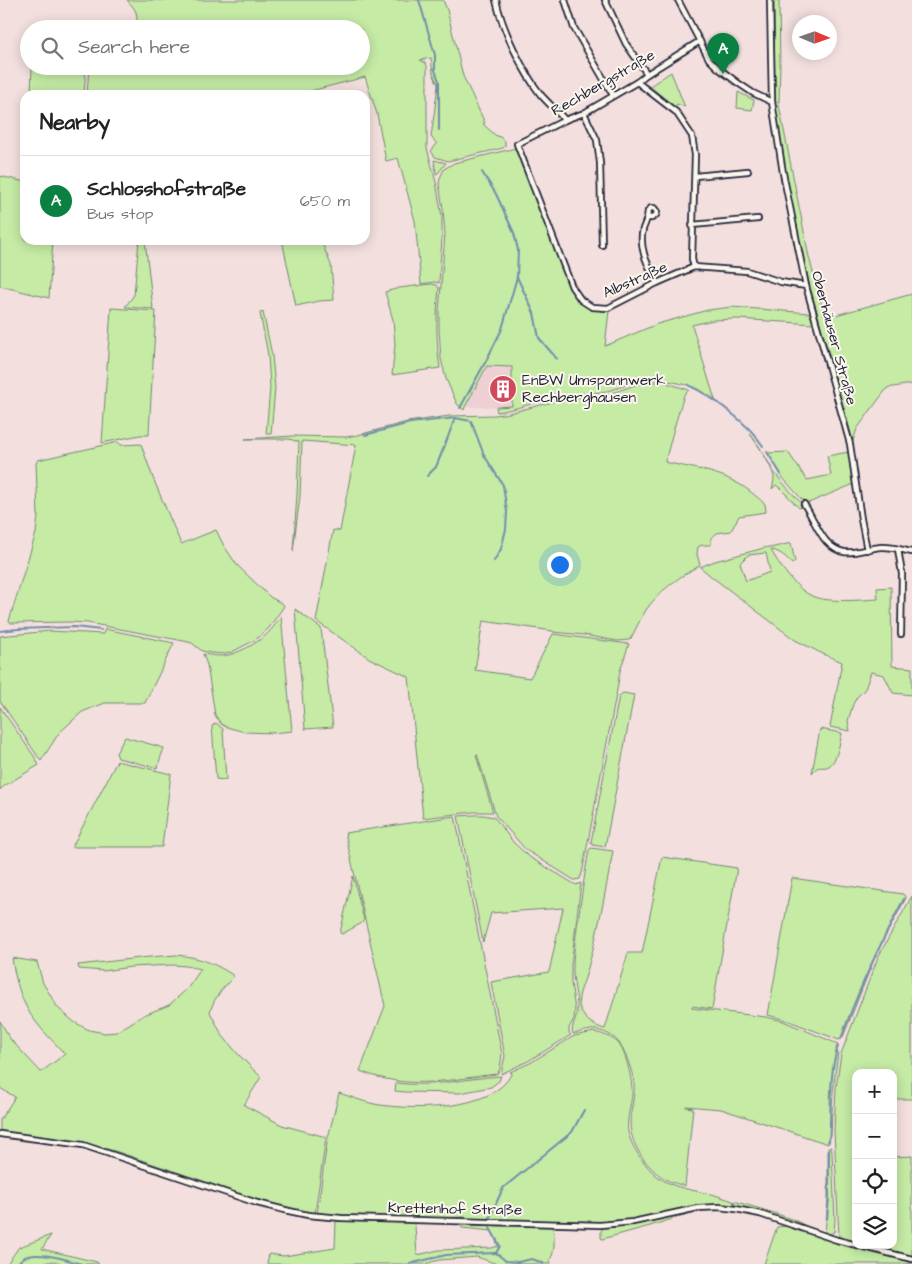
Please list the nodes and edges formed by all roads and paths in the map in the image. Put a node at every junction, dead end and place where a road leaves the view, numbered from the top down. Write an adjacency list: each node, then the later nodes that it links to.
1 (496, 0): 12 (street)
2 (605, 0): 7 (street)
3 (678, 0): 6 (street)
4 (770, 0): 10 (street, Oberhäuser Straße)
5 (567, 1): 9 (street)
6 (700, 41): 7 (street, Rechbergstraße); 10 (street)
7 (646, 74): 8 (street, Rechbergstraße)
8 (637, 82): 9 (street, Rechbergstraße); 15 (street)
9 (613, 95): 11 (street, Rechbergstraße)
10 (772, 102): 22 (street, Oberhäuser Straße)
11 (584, 112): 12 (street, Rechbergstraße); 19 (street)
12 (565, 120): 13 (street, Rechbergstraße)
13 (517, 144): 21 (street, Albstraße)
14 (748, 171): 15 (street)
15 (695, 176): 18 (street)
16 (647, 218): 21 (street)
17 (758, 219): 18 (street)
18 (692, 225): 20 (street)
19 (602, 245)
20 (694, 267): 21 (street, Albstraße); 22 (street, Albstraße)
21 (656, 283)
22 (806, 286): 25 (street, Oberhäuser Straße)
23 (804, 504): 25 (street)
24 (898, 549): 25 (street); 26 (street); 27 (street)
25 (867, 550)
26 (912, 552)
27 (901, 634)
28 (0, 1134): 29 (street, Krettenhof Straße)
29 (912, 1259)

